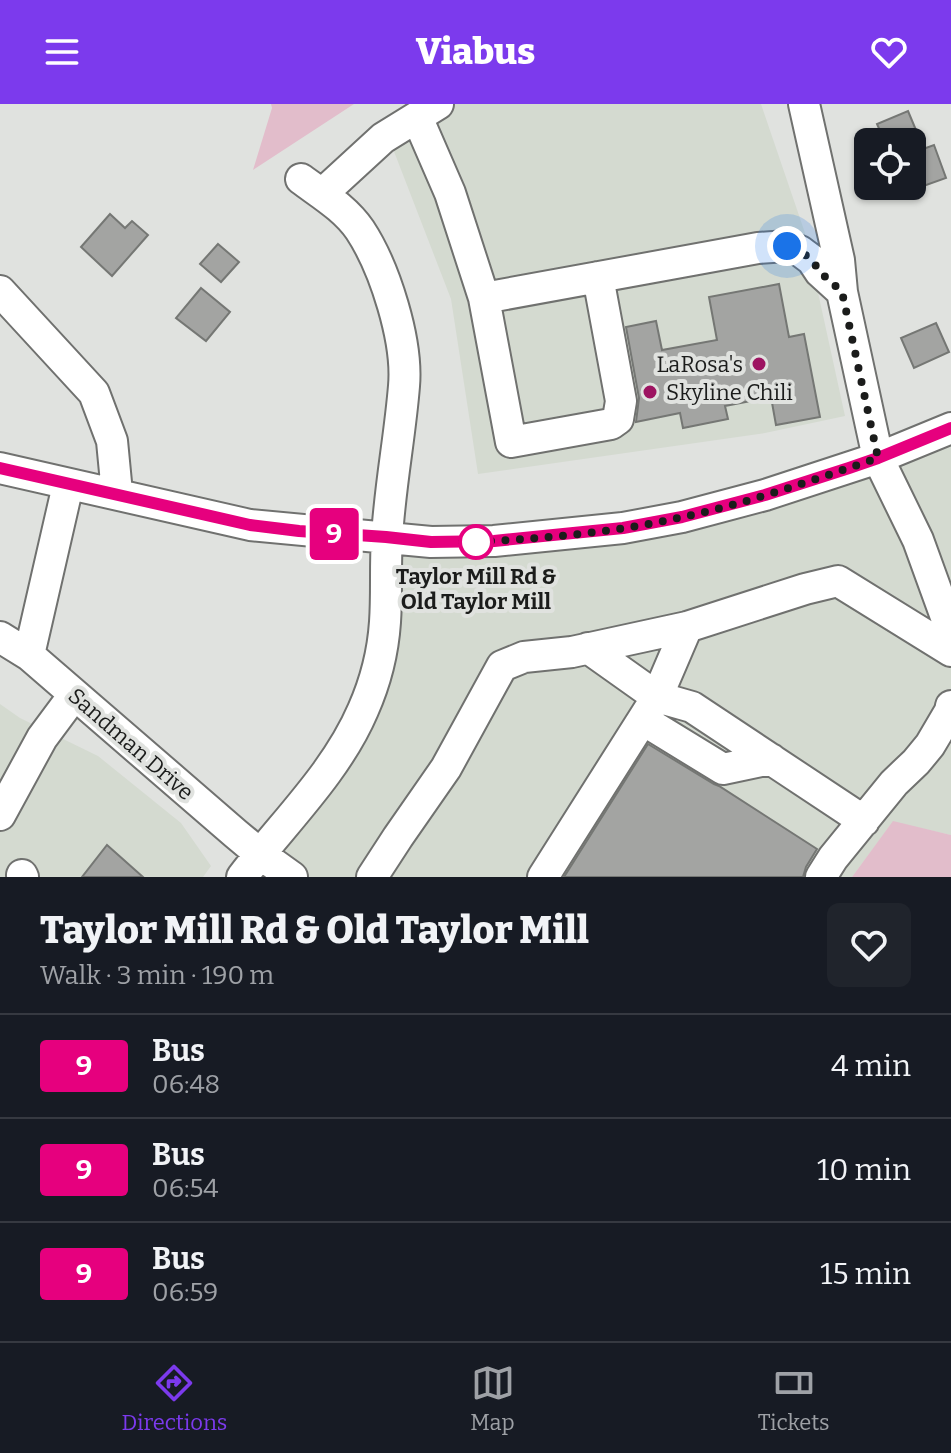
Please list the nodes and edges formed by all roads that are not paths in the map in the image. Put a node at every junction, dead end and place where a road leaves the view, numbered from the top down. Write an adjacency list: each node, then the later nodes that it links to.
1 (804, 104): 5 (street)
2 (427, 110): 6 (street); 12 (street)
3 (598, 277): 5 (street); 6 (street); 6 (street)
4 (0, 291): 11 (street)
5 (842, 292): 8 (street)
6 (484, 298)
7 (951, 428): 8 (street)
8 (878, 458): 12 (street); 14 (street)
9 (0, 468): 10 (street)
10 (68, 485): 11 (street); 18 (street)
11 (117, 493): 12 (street)
12 (386, 537): 25 (street)
13 (687, 627): 16 (street); 17 (street); 21 (street)
14 (951, 631)
15 (0, 637): 18 (street, Sandman Drive)
16 (588, 648): 21 (street); 27 (street)
17 (951, 651)
18 (29, 655): 19 (street, Sandman Drive)
19 (74, 695): 22 (street); 25 (street, Sandman Drive)
20 (951, 706): 24 (street)
21 (650, 709): 24 (street); 28 (street)
22 (11, 771): 23 (street)
23 (0, 815)
24 (864, 821): 29 (street)
25 (251, 866): 26 (street, Sandman Drive)
26 (292, 877)
27 (372, 877)
28 (543, 877)
29 (821, 877)

